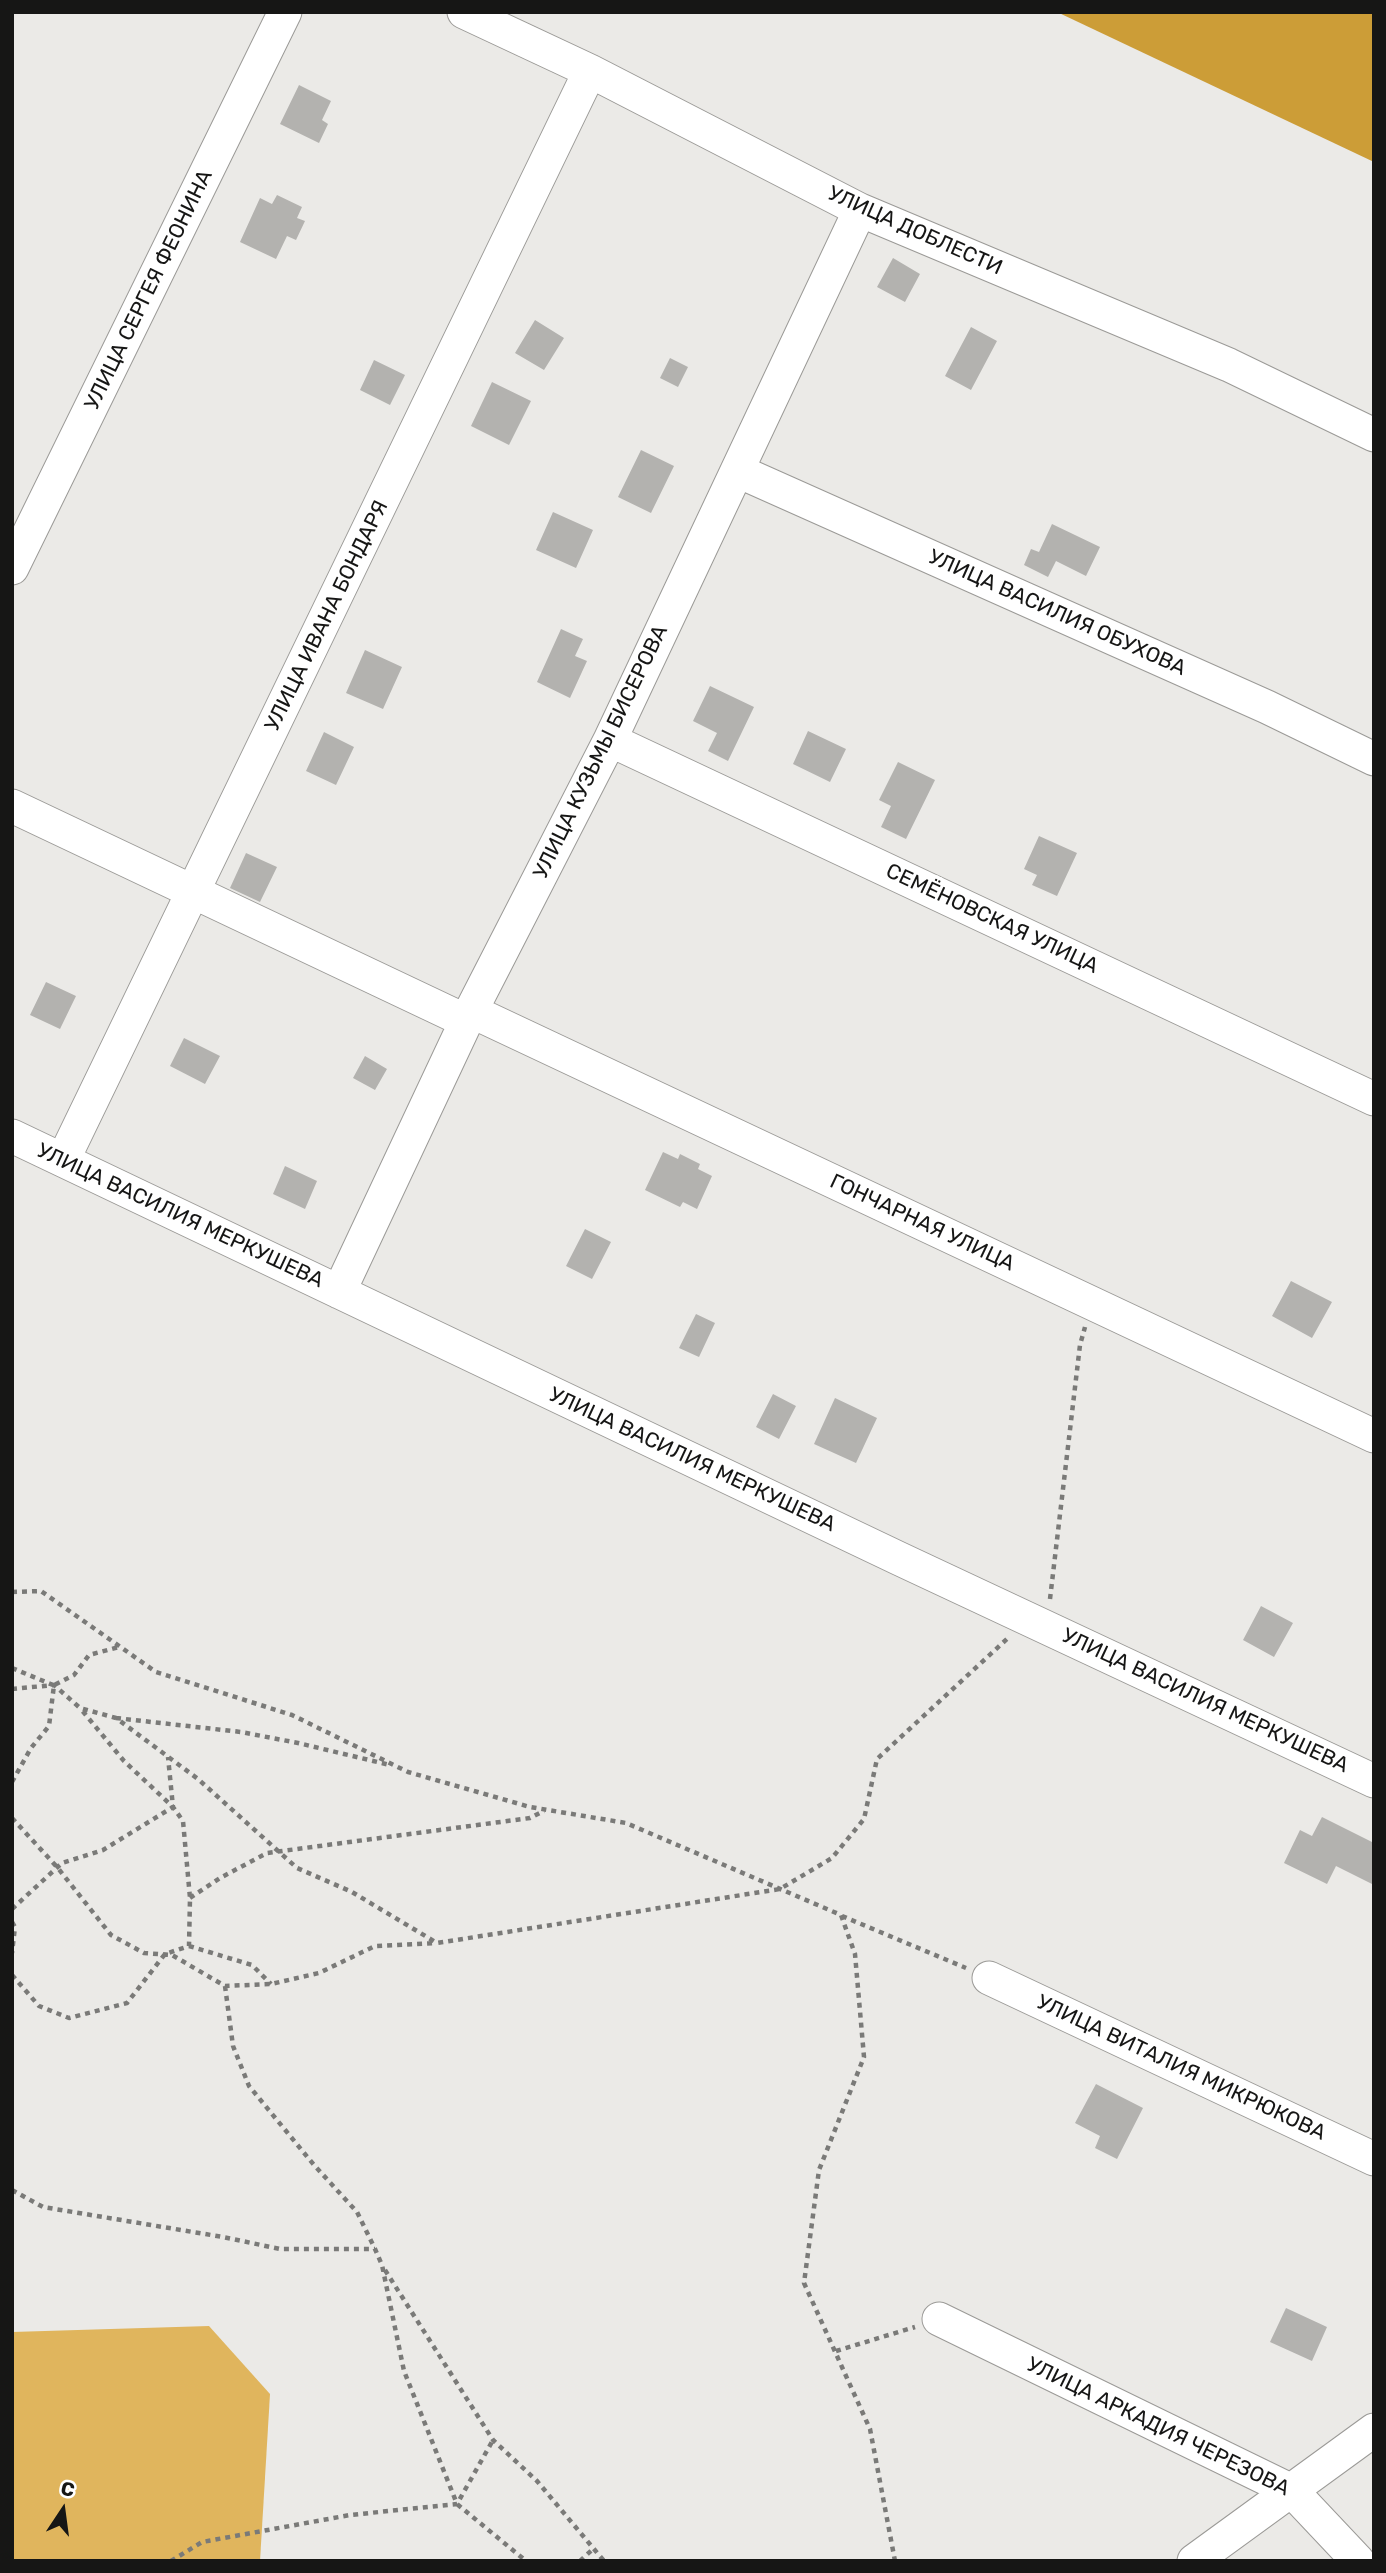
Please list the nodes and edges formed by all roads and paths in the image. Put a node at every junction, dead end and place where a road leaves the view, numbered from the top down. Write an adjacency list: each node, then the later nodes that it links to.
1 (285, 12): 7 (street, УЛИЦА СЕРГЕЯ ФЕОНИНА)
2 (464, 12): 3 (street, УЛИЦА ДОБЛЕСТИ)
3 (590, 71): 4 (street, УЛИЦА ДОБЛЕСТИ); 11 (street, УЛИЦА ИВАНА БОНДАРЯ)
4 (860, 210): 5 (street, УЛИЦА ДОБЛЕСТИ); 6 (street, УЛИЦА КУЗЬМЫ БИСЕРОВА)
5 (1374, 435)
6 (737, 471): 8 (street, УЛИЦА КУЗЬМЫ БИСЕРОВА); 9 (street, УЛИЦА ВАСИЛИЯ ОБУХОВА)
7 (12, 568)
8 (610, 740): 12 (street, УЛИЦА КУЗЬМЫ БИСЕРОВА); 13 (street, СЕМЁНОВСКАЯ УЛИЦА)
9 (1374, 759)
10 (12, 806): 11 (street, ГОНЧАРНАЯ УЛИЦА)
11 (192, 892): 12 (street, ГОНЧАРНАЯ УЛИЦА); 15 (street, УЛИЦА ИВАНА БОНДАРЯ)
12 (468, 1016): 16 (street, УЛИЦА КУЗЬМЫ БИСЕРОВА); 17 (street, ГОНЧАРНАЯ УЛИЦА)
13 (1374, 1099)
14 (12, 1136): 15 (street, УЛИЦА ВАСИЛИЯ МЕРКУШЕВА)
15 (63, 1160): 16 (street, УЛИЦА ВАСИЛИЯ МЕРКУШЕВА)
16 (340, 1292): 27 (street, УЛИЦА ВАСИЛИЯ МЕРКУШЕВА)
17 (1374, 1436)
18 (12, 1592): 19 (path)
19 (120, 1647): 21 (path); 26 (path)
20 (12, 1668): 21 (path)
21 (54, 1685): 22 (path); 23 (path); 28 (path)
22 (12, 1689)
23 (80, 1708): 24 (path); 29 (path)
24 (116, 1718): 25 (path); 26 (path)
25 (168, 1756): 29 (path); 32 (path)
26 (401, 1768): 30 (path)
27 (1374, 1781)
28 (12, 1783)
29 (173, 1807): 33 (path); 35 (path)
30 (546, 1810): 32 (path); 34 (path)
31 (12, 1818): 33 (path)
32 (279, 1852): 35 (path); 39 (path)
33 (57, 1867): 36 (path); 42 (path)
34 (780, 1889): 37 (path); 39 (path)
35 (190, 1898): 40 (path)
36 (12, 1909)
37 (841, 1915): 44 (path); 52 (path)
38 (12, 1922): 41 (path)
39 (437, 1943): 45 (path)
40 (190, 1946): 42 (path); 45 (path)
41 (12, 1953)
42 (165, 1955): 43 (path); 46 (path)
43 (12, 1975)
44 (989, 1978): 47 (street, УЛИЦА ВИТАЛИЯ МИКРЮКОВА)
45 (271, 1984): 46 (path)
46 (225, 1986): 49 (path)
47 (1374, 2159)
48 (12, 2190): 49 (path)
49 (375, 2249): 50 (path)
50 (382, 2264): 54 (path); 56 (path)
51 (939, 2319): 52 (path); 55 (street, УЛИЦА АРКАДИЯ ЧЕРЕЗОВА)
52 (836, 2351): 62 (path)
53 (1374, 2430): 55 (street)
54 (493, 2440): 56 (path); 57 (path)
55 (1293, 2491): 63 (street); 64 (street, УЛИЦА АРКАДИЯ ЧЕРЕЗОВА)
56 (457, 2504): 58 (path); 59 (path)
57 (594, 2548): 60 (path); 61 (path)
58 (172, 2561)
59 (526, 2561)
60 (580, 2561)
61 (604, 2561)
62 (895, 2561)
63 (1194, 2561)
64 (1358, 2561)

